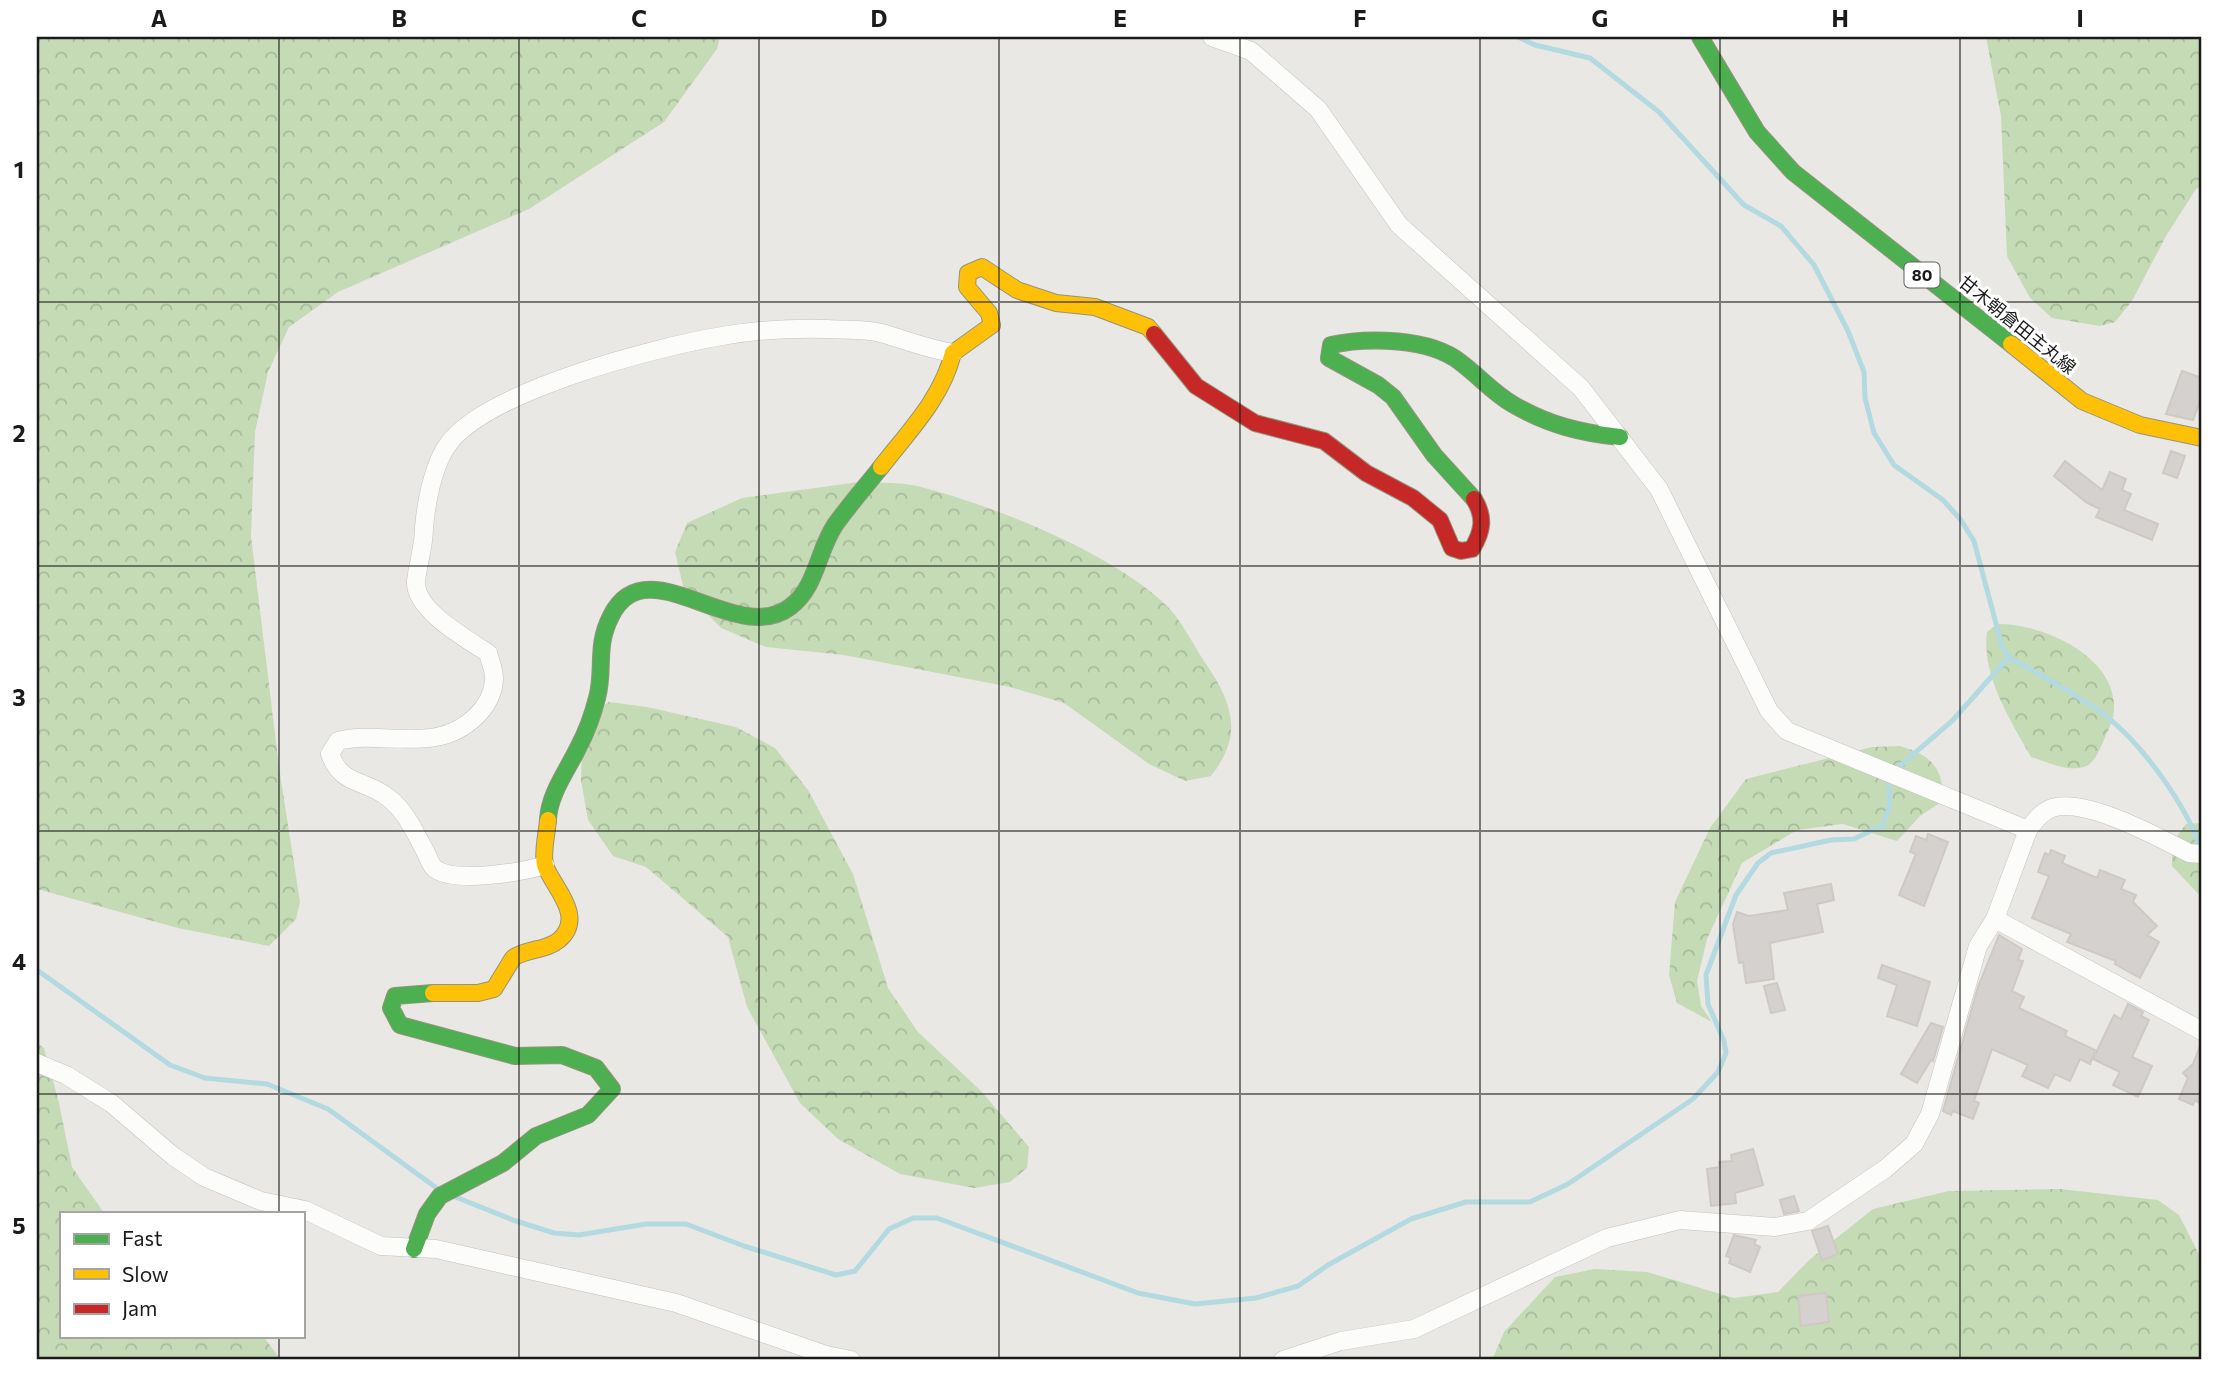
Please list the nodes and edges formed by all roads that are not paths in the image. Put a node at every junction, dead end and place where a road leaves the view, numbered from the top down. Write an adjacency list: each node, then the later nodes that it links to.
1 (1212, 37): 4 (street)
2 (1699, 37): 5 (street, 甘木朝倉田主丸線 / 80)
3 (953, 354): 4 (street); 8 (street); 8 (street)
4 (1620, 436): 6 (street)
5 (2202, 438)
6 (2028, 830): 7 (street); 9 (street)
7 (2202, 854)
8 (545, 864): 12 (street)
9 (1995, 919): 10 (street); 14 (street)
10 (2202, 1031)
11 (37, 1063): 12 (street)
12 (414, 1249): 13 (street)
13 (851, 1360)
14 (1283, 1360)

